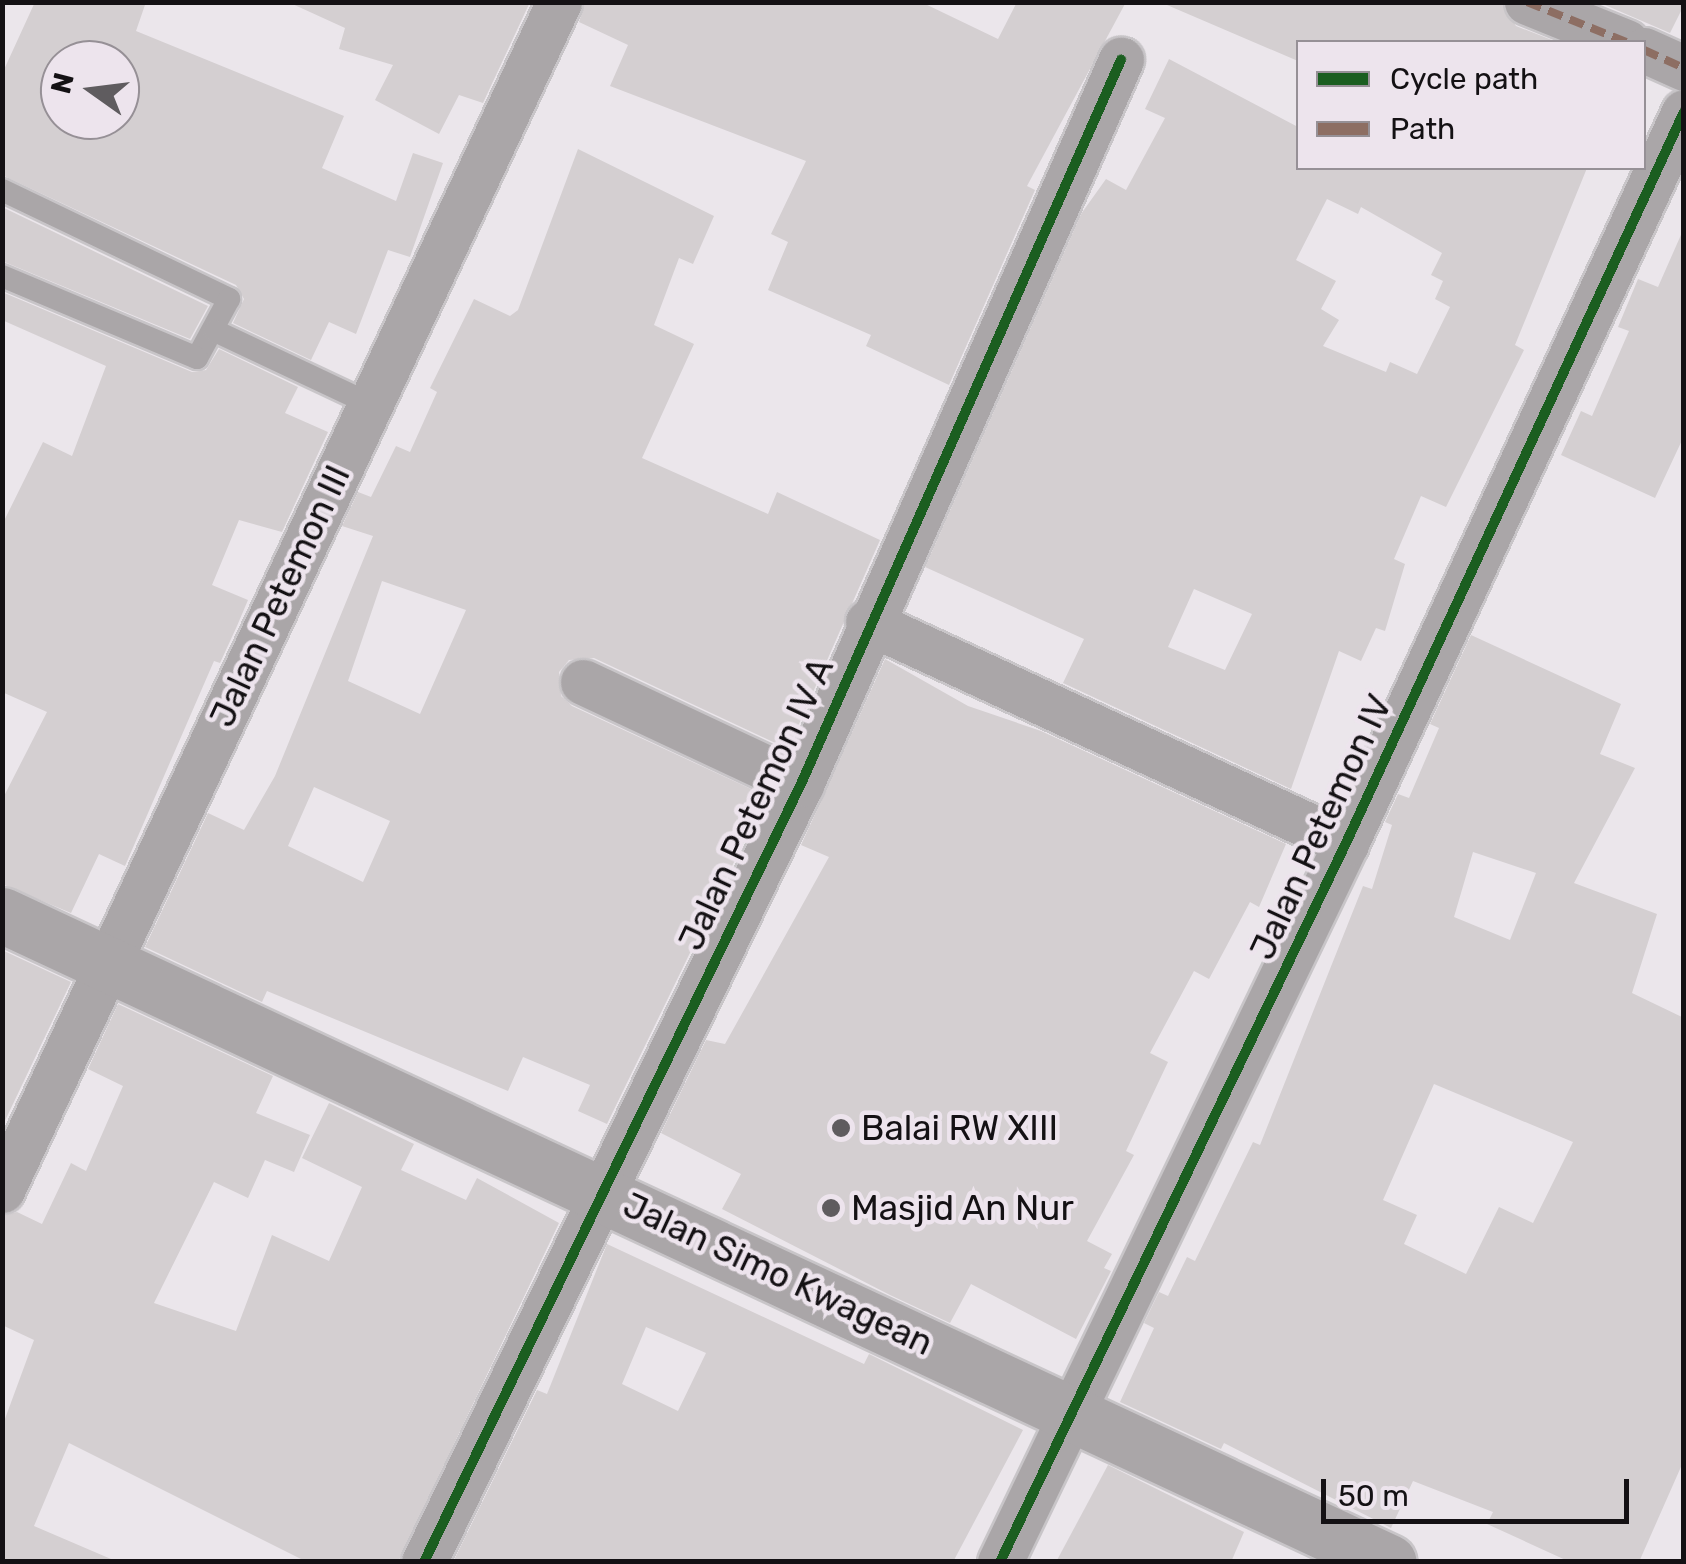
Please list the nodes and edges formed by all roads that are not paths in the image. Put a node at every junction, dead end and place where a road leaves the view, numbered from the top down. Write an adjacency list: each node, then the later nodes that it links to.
1 (559, 2): 11 (street, Jalan Petemon III)
2 (1528, 2): 3 (street)
3 (1621, 40)
4 (1646, 51): 6 (street)
5 (1121, 60): 12 (street, Jalan Petemon IV A)
6 (1684, 68)
7 (1684, 112): 15 (street, Jalan Petemon IV)
8 (2, 190): 10 (lane)
9 (2, 276): 10 (lane)
10 (214, 331): 11 (lane)
11 (370, 404): 17 (street, Jalan Petemon III)
12 (868, 622): 14 (street, Jalan Petemon IV A); 15 (street)
13 (584, 682): 14 (street)
14 (801, 784): 19 (street, Jalan Petemon IV A)
15 (1346, 844): 20 (street, Jalan Petemon IV)
16 (2, 914): 17 (street, Jalan Simo Kwagean)
17 (109, 960): 18 (street, Jalan Petemon III); 19 (street, Jalan Simo Kwagean)
18 (2, 1190)
19 (604, 1192): 20 (street, Jalan Simo Kwagean); 21 (street, Jalan Petemon IV A)
20 (1069, 1411): 22 (street, Jalan Petemon IV); 23 (street, Jalan Simo Kwagean)
21 (424, 1562)
22 (1000, 1562)
23 (1389, 1562)

